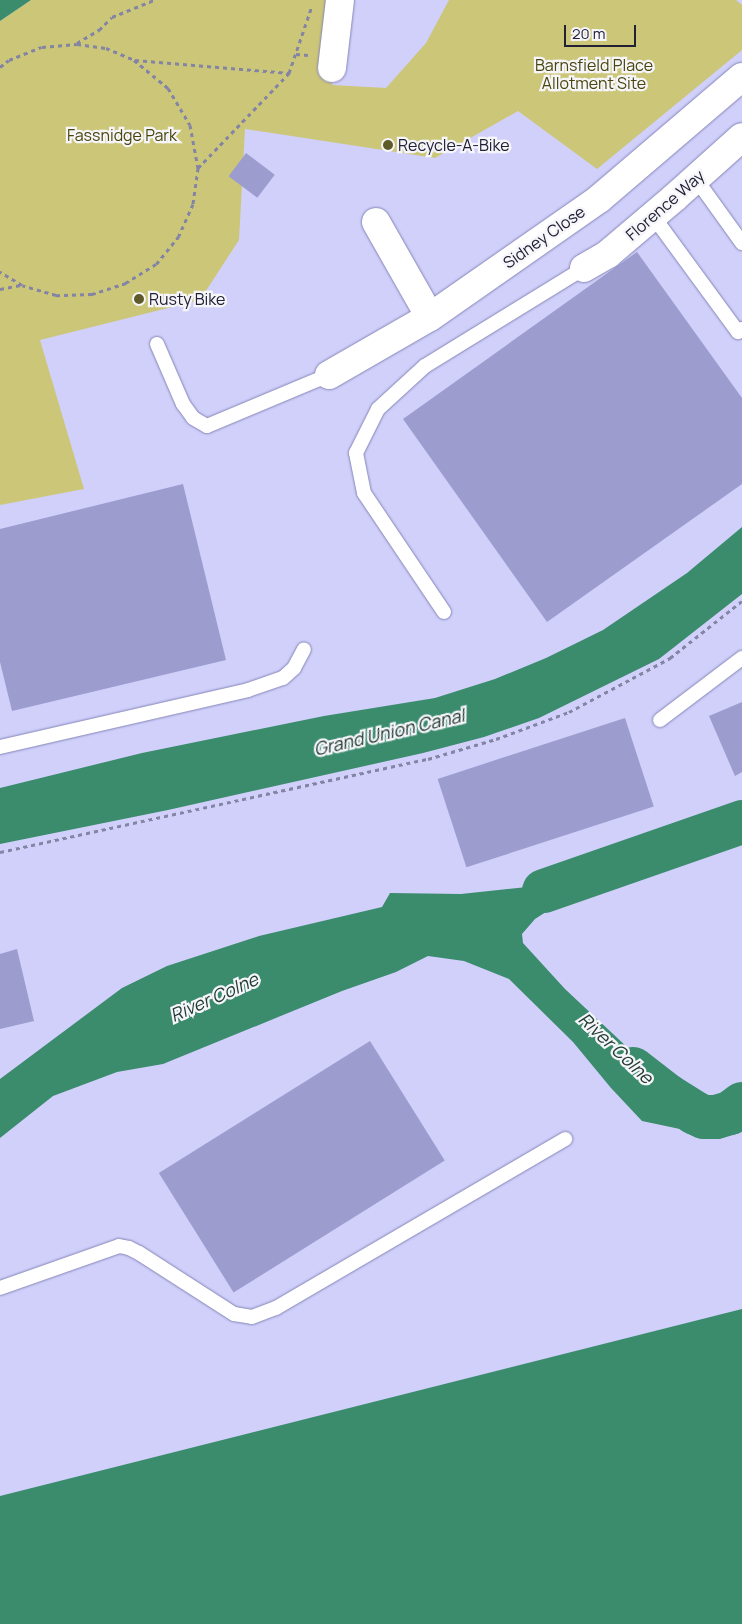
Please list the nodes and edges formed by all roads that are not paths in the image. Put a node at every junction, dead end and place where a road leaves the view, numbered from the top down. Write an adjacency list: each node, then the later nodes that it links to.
1 (340, 0): 2 (street)
2 (332, 68)
3 (742, 77): 10 (street, Sidney Close)
4 (741, 141): 5 (street, Florence Way)
5 (696, 179): 6 (street, Florence Way); 8 (lane)
6 (653, 216): 9 (street, Florence Way); 11 (lane)
7 (376, 222): 10 (street)
8 (742, 243)
9 (584, 268): 14 (lane)
10 (430, 317): 13 (street, Sidney Close)
11 (740, 331)
12 (157, 344): 13 (lane)
13 (329, 375)
14 (444, 612)
15 (304, 649): 18 (lane)
16 (742, 658): 17 (lane)
17 (660, 720)
18 (0, 747)
19 (565, 1138): 20 (lane)
20 (0, 1288)

